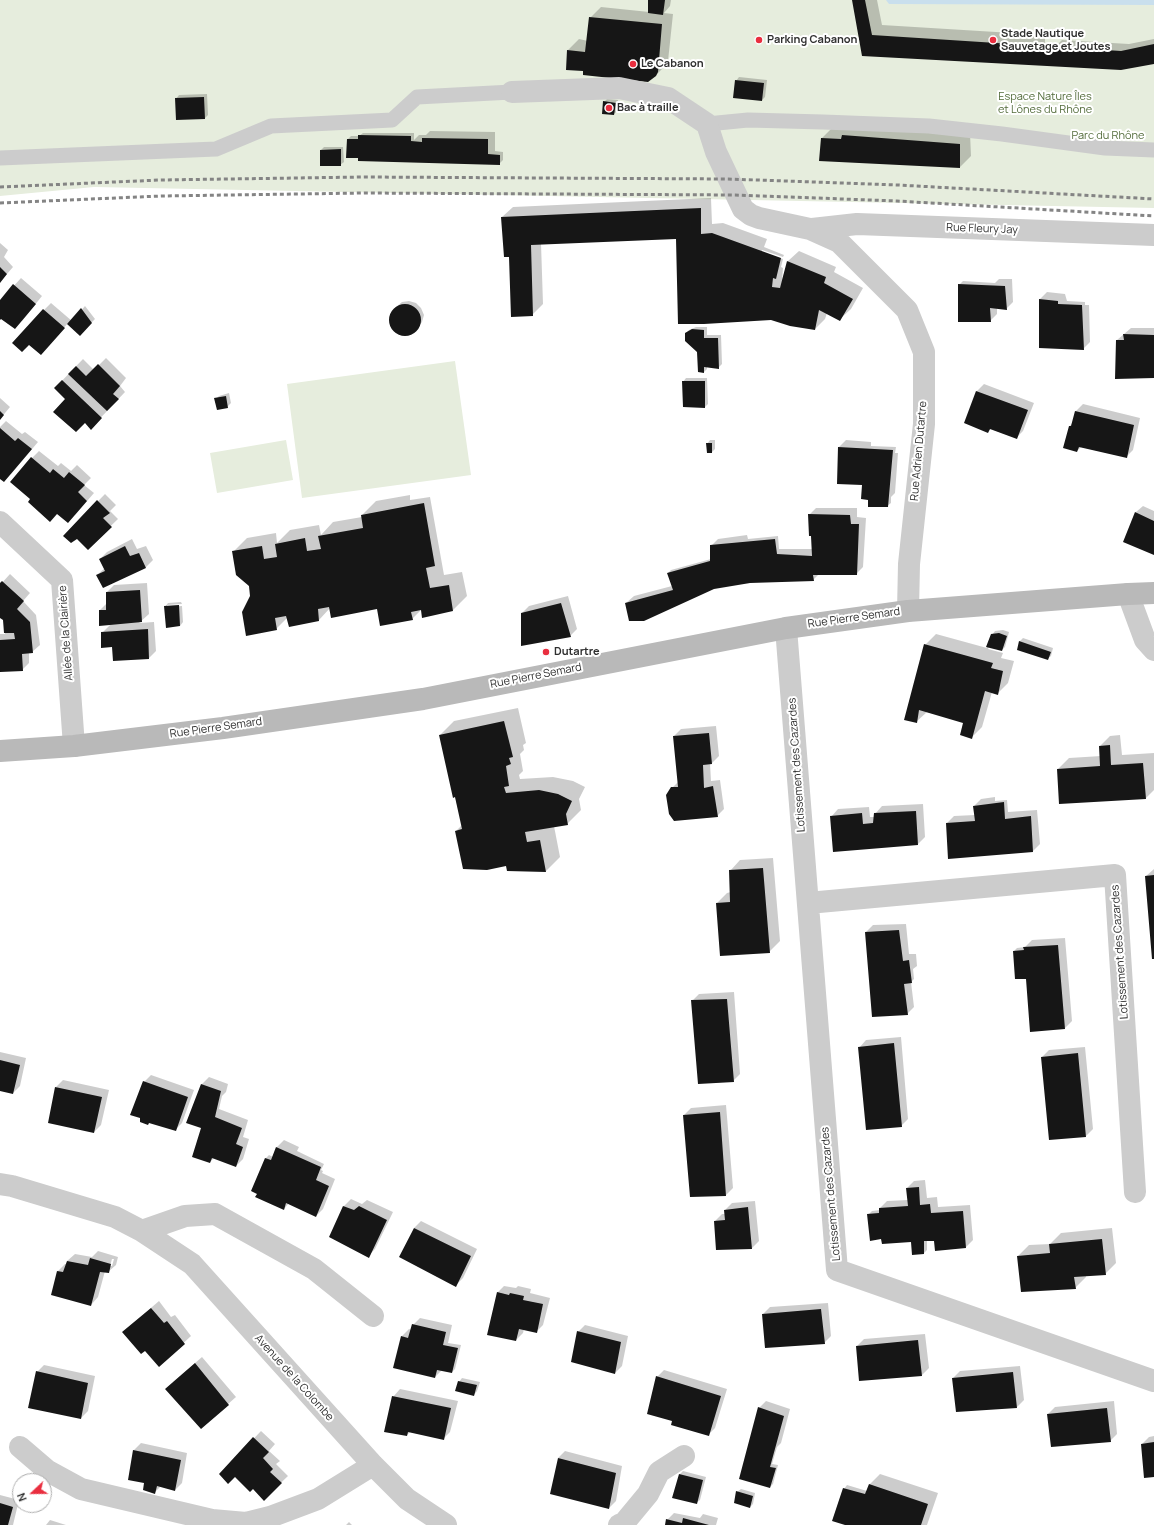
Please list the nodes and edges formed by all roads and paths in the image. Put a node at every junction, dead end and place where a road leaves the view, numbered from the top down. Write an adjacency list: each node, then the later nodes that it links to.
1 (512, 92): 2 (street); 4 (lane)
2 (707, 124): 3 (lane); 5 (street, Rue Adrien Dutartre)
3 (1154, 150)
4 (0, 158)
5 (810, 229): 6 (street, Rue Fleury Jay); 10 (street, Rue Adrien Dutartre)
6 (1154, 235)
7 (0, 522): 13 (street, Allée de la Clairière)
8 (1154, 593): 9 (main road, Rue Pierre Semard)
9 (1128, 594): 10 (main road, Rue Pierre Semard); 12 (street)
10 (908, 611): 11 (main road, Rue Pierre Semard)
11 (786, 628): 13 (main road, Rue Pierre Semard); 15 (street, Lotissement des Cazardes)
12 (1154, 650)
13 (74, 746): 14 (main road, Rue Pierre Semard)
14 (0, 751)
15 (808, 903): 17 (street, Lotissement des Cazardes); 20 (street, Lotissement des Cazardes)
16 (0, 1184): 18 (street, Avenue de la Colombe)
17 (1135, 1192)
18 (142, 1231): 19 (street); 23 (street, Avenue de la Colombe)
19 (373, 1316)
20 (1154, 1381)
21 (20, 1447): 23 (street)
22 (684, 1456): 25 (street)
23 (373, 1465): 24 (street, Avenue de la Colombe)
24 (446, 1525)
25 (619, 1525)

